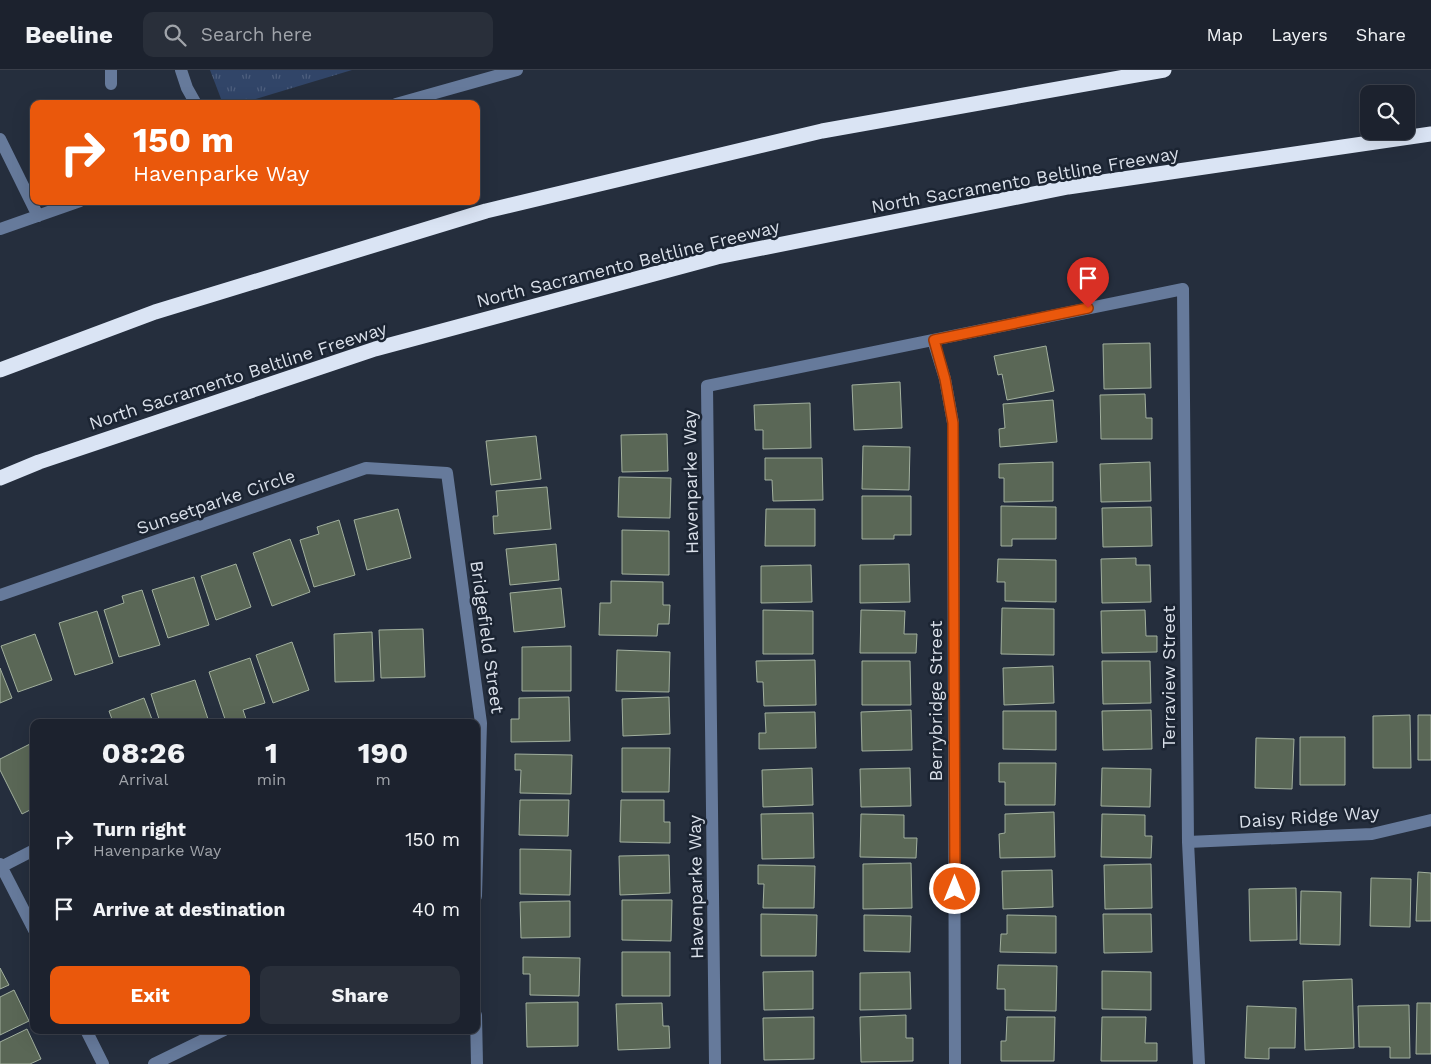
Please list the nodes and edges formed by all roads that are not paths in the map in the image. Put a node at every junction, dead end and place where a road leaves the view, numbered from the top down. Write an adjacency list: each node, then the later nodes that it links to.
1 (110, 70): 6 (street)
2 (182, 70): 7 (street)
3 (517, 70): 5 (street)
4 (1164, 70): 18 (highway)
5 (491, 73): 8 (street)
6 (111, 84)
7 (194, 100)
8 (408, 100)
9 (1431, 134): 20 (highway, North Sacramento Beltline Freeway)
10 (0, 139): 11 (street)
11 (30, 200)
12 (33, 205): 14 (street)
13 (69, 205): 14 (street)
14 (38, 216): 15 (street)
15 (0, 229)
16 (1183, 288): 17 (street, Havenparke Way); 24 (street, Terraview Street)
17 (934, 340): 34 (street, Havenparke Way); 35 (street, Berrybridge Street)
18 (0, 370)
19 (448, 473): 21 (street, Sunsetparke Circle); 22 (street, Bridgefield Street)
20 (0, 478)
21 (0, 595)
22 (479, 719)
23 (1431, 820): 24 (street, Daisy Ridge Way)
24 (1188, 842): 36 (street, Terraview Street)
25 (30, 852): 26 (street)
26 (1, 866): 27 (street)
27 (30, 922)
28 (88, 1034): 31 (street)
29 (216, 1034): 32 (street)
30 (476, 1034): 33 (street)
31 (103, 1064)
32 (154, 1064)
33 (477, 1064)
34 (715, 1064)
35 (955, 1064)
36 (1198, 1064)

